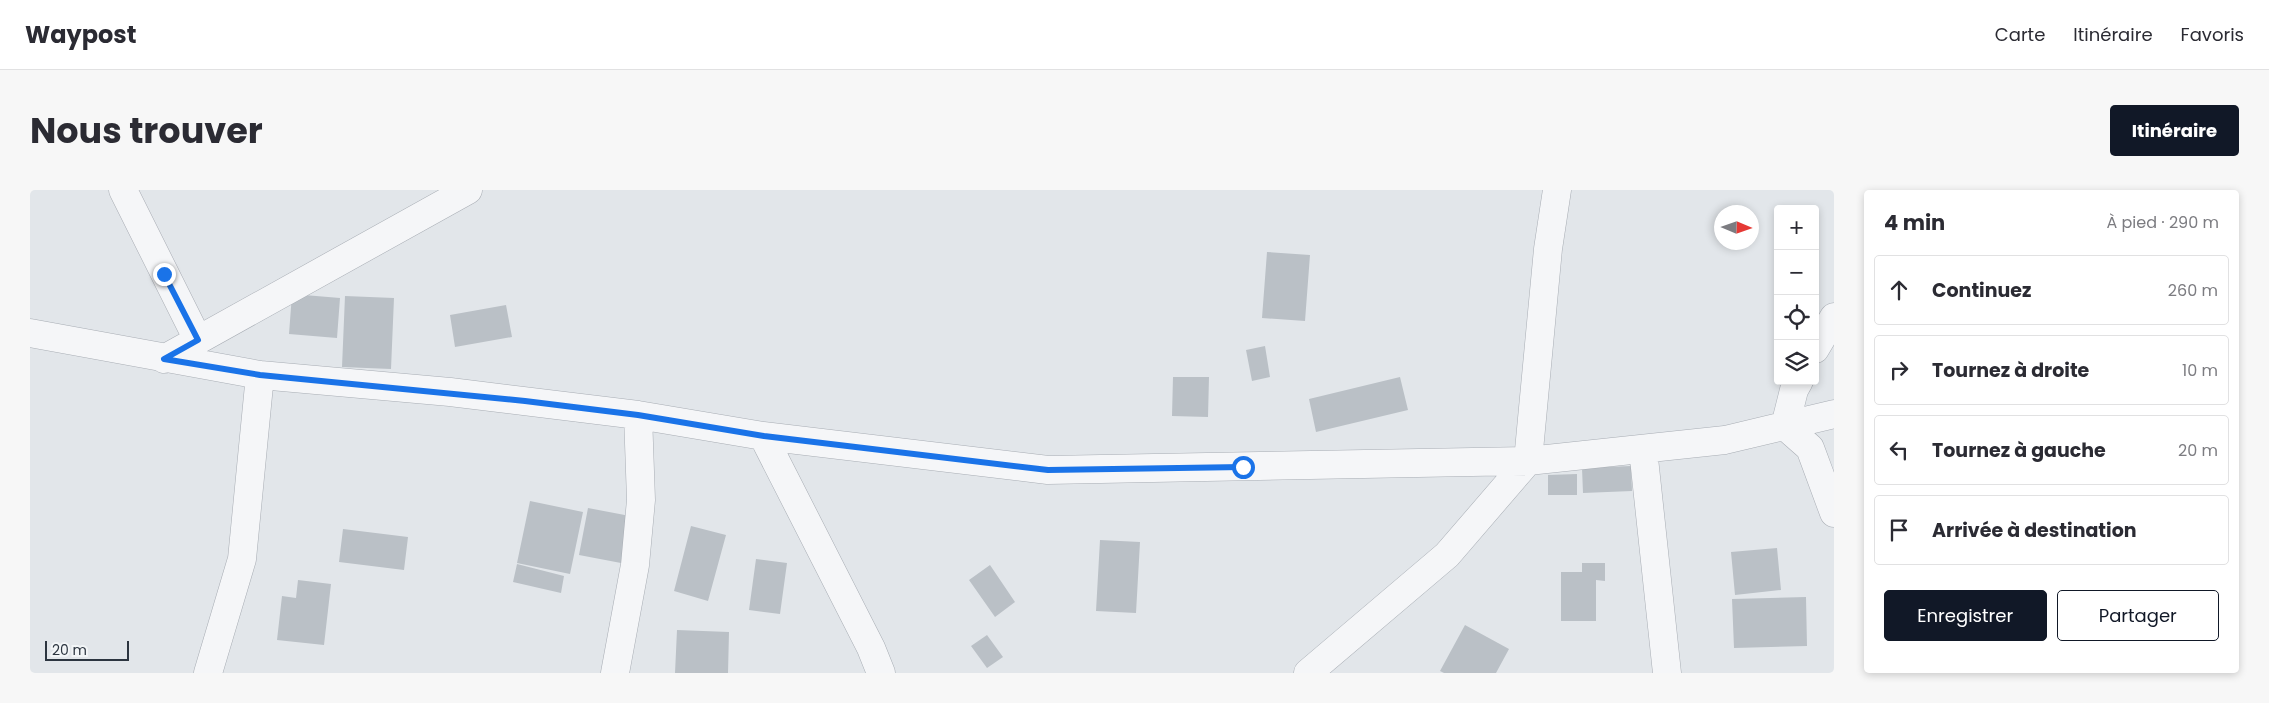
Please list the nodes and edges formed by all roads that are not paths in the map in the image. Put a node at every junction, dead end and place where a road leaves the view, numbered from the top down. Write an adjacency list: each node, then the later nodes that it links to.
1 (122, 190): 6 (street)
2 (468, 190): 6 (street)
3 (1557, 190): 16 (street)
4 (1834, 317): 7 (street)
5 (30, 333): 8 (street)
6 (198, 340): 8 (street)
7 (1819, 342)
8 (164, 359): 9 (street)
9 (260, 375): 12 (street); 18 (street)
10 (1797, 385): 13 (street)
11 (1834, 414): 13 (street)
12 (638, 415): 14 (street); 19 (street)
13 (1785, 426): 15 (street); 17 (street)
14 (764, 436): 16 (street); 20 (street)
15 (1643, 448): 16 (street); 22 (street)
16 (1528, 461): 21 (street)
17 (1834, 513)
18 (208, 673)
19 (615, 673)
20 (881, 673)
21 (1308, 673)
22 (1668, 673)

